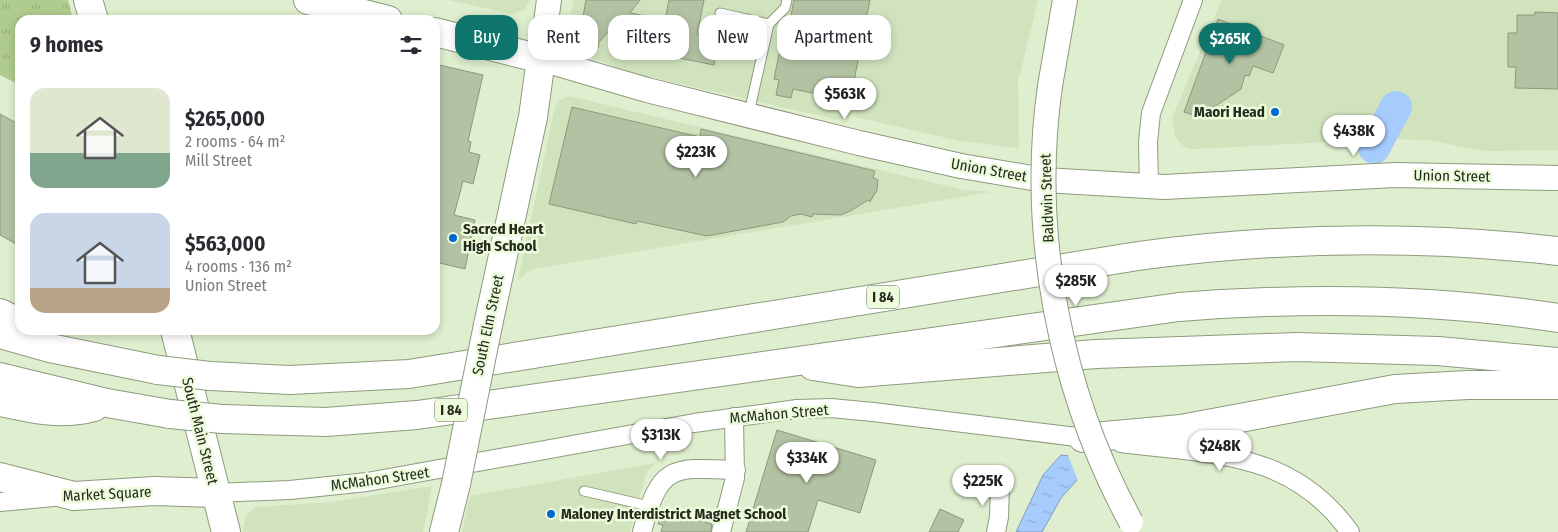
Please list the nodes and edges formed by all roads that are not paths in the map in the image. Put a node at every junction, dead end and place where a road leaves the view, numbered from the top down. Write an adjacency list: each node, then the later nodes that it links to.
1 (88, 0): 8 (main road)
2 (308, 0): 9 (main road)
3 (549, 0): 10 (main road, South Elm Street)
4 (787, 0): 11 (lane)
5 (1065, 0): 43 (main road, Baldwin Street, bridge)
6 (1193, 0): 18 (street)
7 (720, 13): 11 (lane)
8 (92, 15)
9 (368, 15)
10 (547, 15)
11 (769, 24): 16 (lane)
12 (440, 33): 13 (main road, Union Street)
13 (528, 56)
14 (541, 60): 45 (main road, South Elm Street, bridge)
15 (545, 60): 16 (main road, Union Street)
16 (749, 116): 18 (main road, Union Street)
17 (1558, 178): 18 (main road, Union Street)
18 (1149, 186)
19 (1558, 251): 26 (main road, I 84, bridge)
20 (0, 313): 22 (main road)
21 (1558, 318): 27 (main road, I 84)
22 (15, 320)
23 (0, 334): 26 (main road, I 84)
24 (36, 335): 26 (main road)
25 (175, 335): 39 (main road, South Main Street)
26 (50, 348)
27 (787, 361): 28 (main road); 32 (main road, I 84, bridge)
28 (1558, 362)
29 (0, 376): 32 (main road, I 84)
30 (1558, 385): 34 (main road)
31 (0, 402): 32 (main road)
32 (108, 403)
33 (734, 417): 34 (street, McMahon Street); 35 (street); 39 (street, McMahon Street)
34 (1083, 438): 49 (street, McMahon Street)
35 (736, 470): 42 (street); 47 (street)
36 (0, 477): 40 (main road)
37 (1000, 486): 48 (street)
38 (584, 491): 42 (lane)
39 (215, 493): 40 (main road, Market Square); 44 (main road, South Main Street)
40 (74, 496): 41 (street, Market Square)
41 (0, 502)
42 (649, 506): 46 (street)
43 (1134, 527)
44 (226, 532)
45 (444, 532)
46 (642, 532)
47 (721, 532)
48 (996, 532)
49 (1350, 532)

